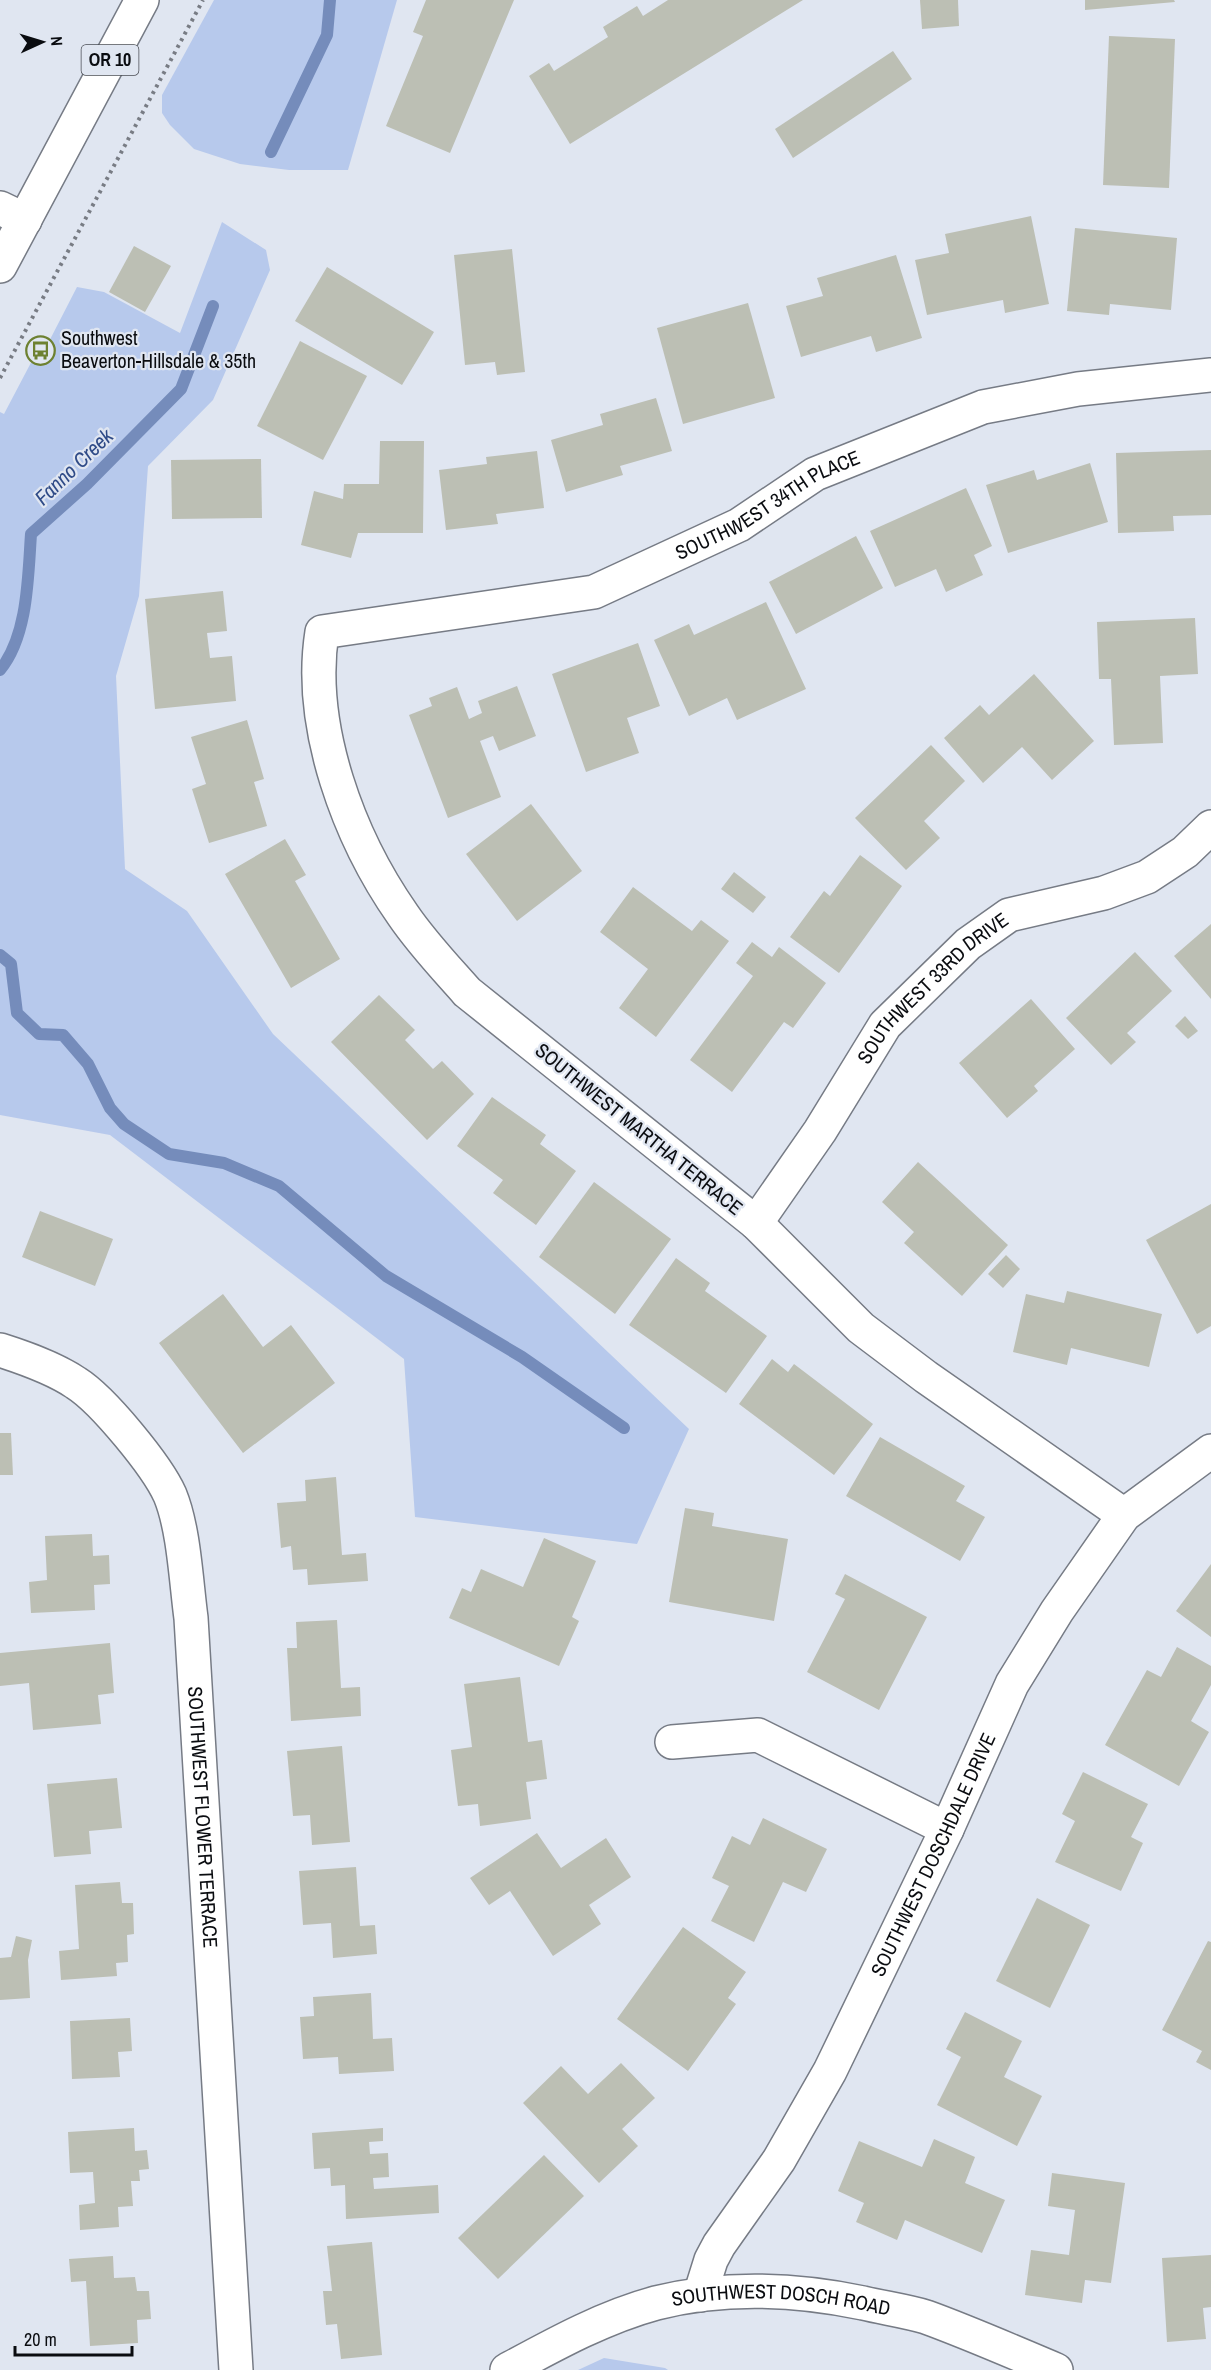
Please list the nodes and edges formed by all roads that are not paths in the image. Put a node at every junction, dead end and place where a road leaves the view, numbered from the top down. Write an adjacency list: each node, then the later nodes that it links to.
1 (142, 0): 2 (street, OR 10)
2 (12, 214): 3 (street, OR 10)
3 (0, 266)
4 (1211, 375): 5 (street, SOUTHWEST 34TH PLACE)
5 (322, 632): 7 (street, SOUTHWEST MARTHA TERRACE)
6 (1211, 827): 7 (street, SOUTHWEST 33RD DRIVE)
7 (756, 1222): 10 (street, SOUTHWEST MARTHA TERRACE)
8 (0, 1350): 14 (street, SOUTHWEST FLOWER TERRACE)
9 (1211, 1451): 10 (street, SOUTHWEST DOSCHDALE DRIVE)
10 (1124, 1515): 12 (street, SOUTHWEST DOSCHDALE DRIVE)
11 (672, 1742): 12 (street)
12 (947, 1829): 13 (street, SOUTHWEST DOSCHDALE DRIVE)
13 (700, 2295): 15 (street, SOUTHWEST DOSCH ROAD); 16 (street, SOUTHWEST DOSCH ROAD)
14 (236, 2370)
15 (507, 2370)
16 (1056, 2370)

